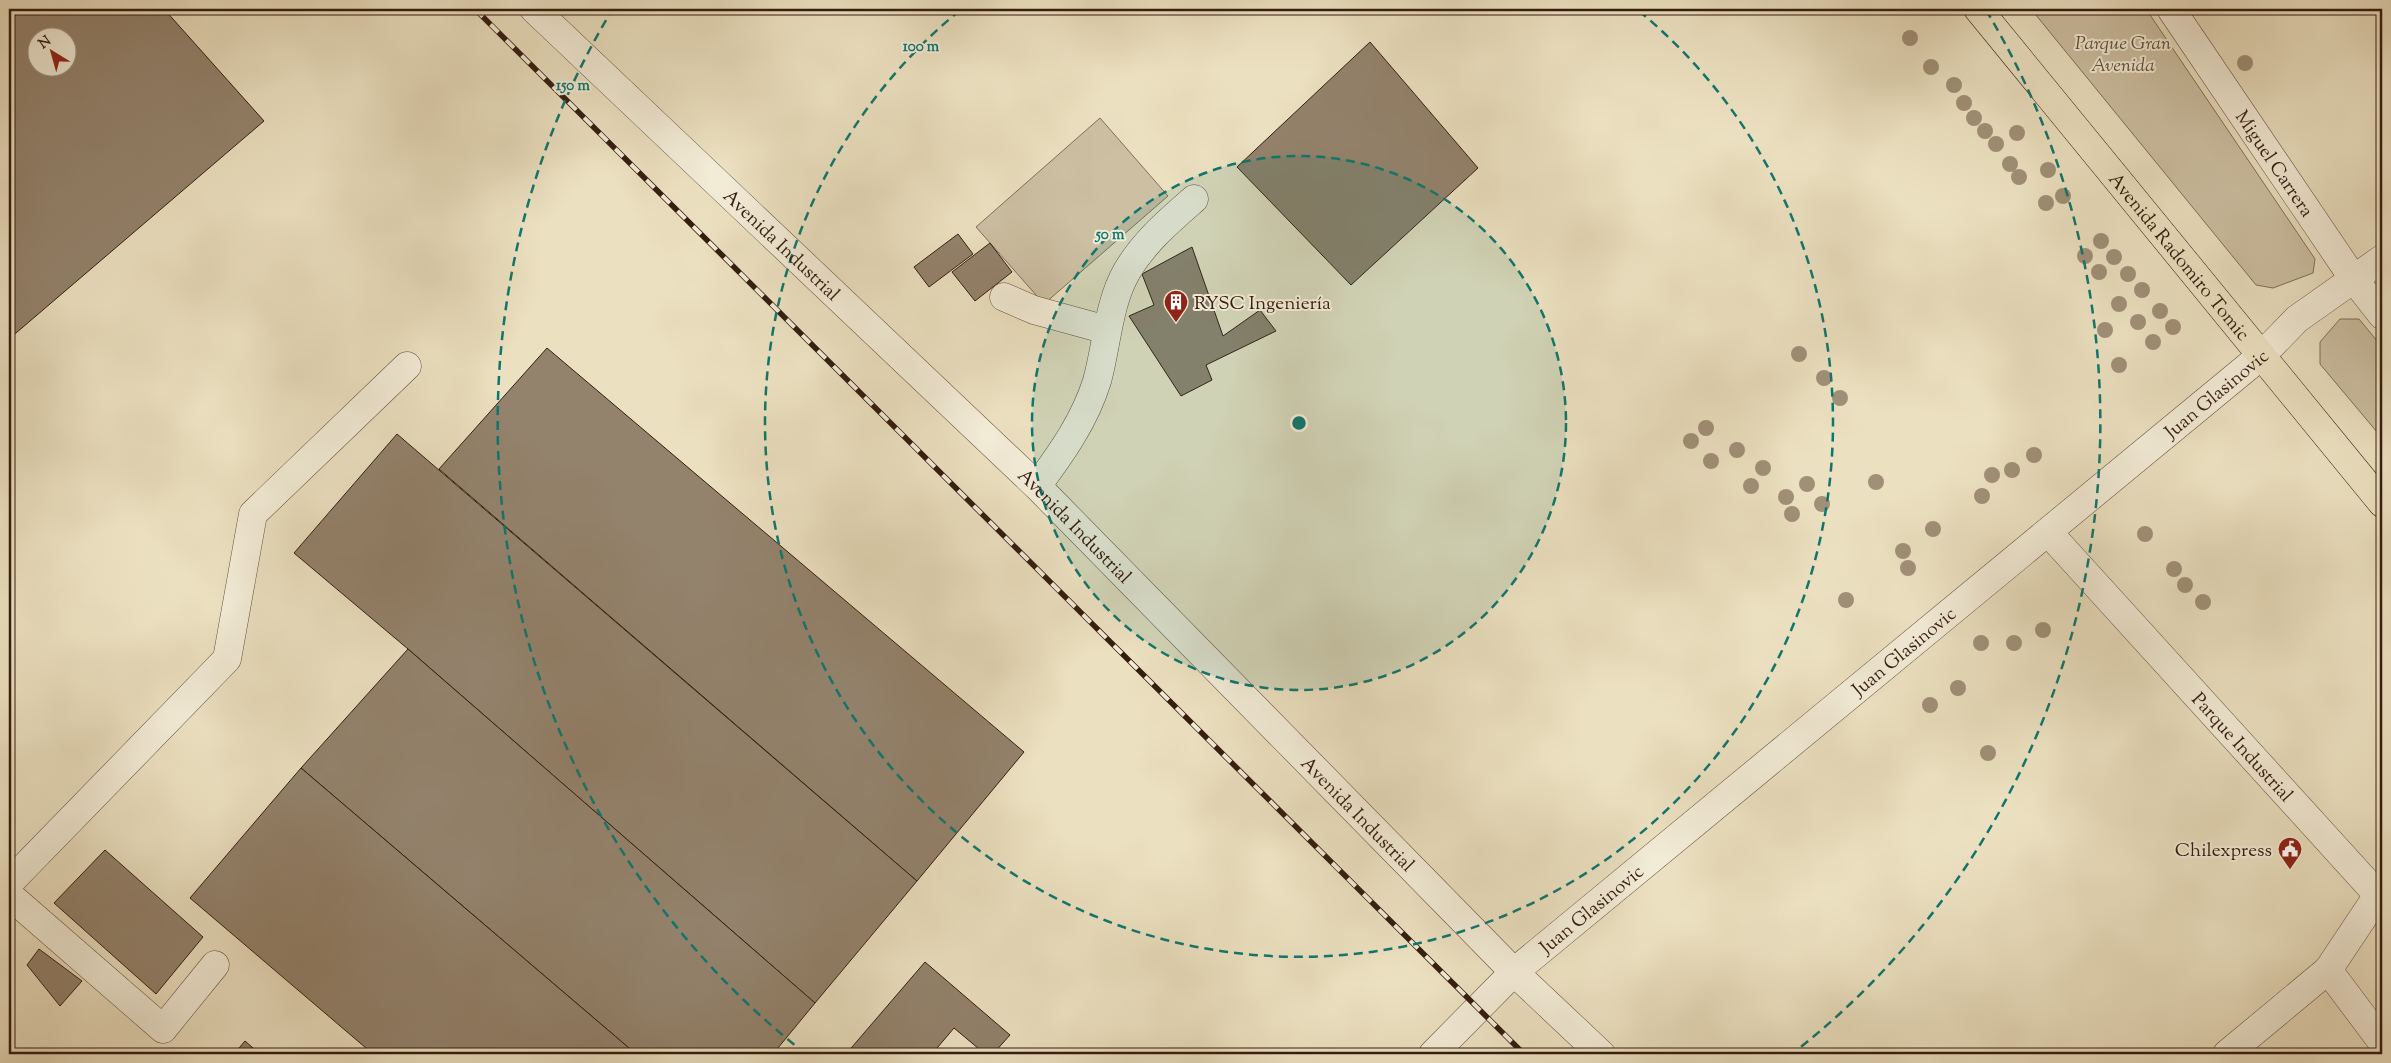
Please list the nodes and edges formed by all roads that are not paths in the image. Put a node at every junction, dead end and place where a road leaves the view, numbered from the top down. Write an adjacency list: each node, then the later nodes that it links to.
1 (534, 9): 12 (street, Avenida Industrial)
2 (1978, 9): 10 (main road, Avenida Radomiro Tomic)
3 (2171, 9): 6 (street, Miguel Carrera)
4 (1194, 199): 9 (street)
5 (2382, 258): 6 (street, Juan Glasinovic)
6 (2353, 278): 8 (street, Miguel Carrera); 10 (street, Juan Glasinovic)
7 (1004, 296): 9 (street)
8 (2382, 315)
9 (1107, 330): 12 (street)
10 (2262, 355): 13 (main road, Avenida Radomiro Tomic); 14 (street, Juan Glasinovic)
11 (407, 366): 15 (street)
12 (1038, 486): 19 (street, Avenida Industrial)
13 (2382, 502)
14 (2048, 532): 18 (street, Parque Industrial); 19 (street, Juan Glasinovic)
15 (9, 883)
16 (9, 895): 17 (street)
17 (215, 964)
18 (2328, 970): 20 (street); 23 (street, Parque Industrial)
19 (1514, 972): 21 (street, Juan Glasinovic); 22 (street, Avenida Industrial)
20 (2382, 1042)
21 (1433, 1054)
22 (1601, 1054)
23 (2227, 1054)

